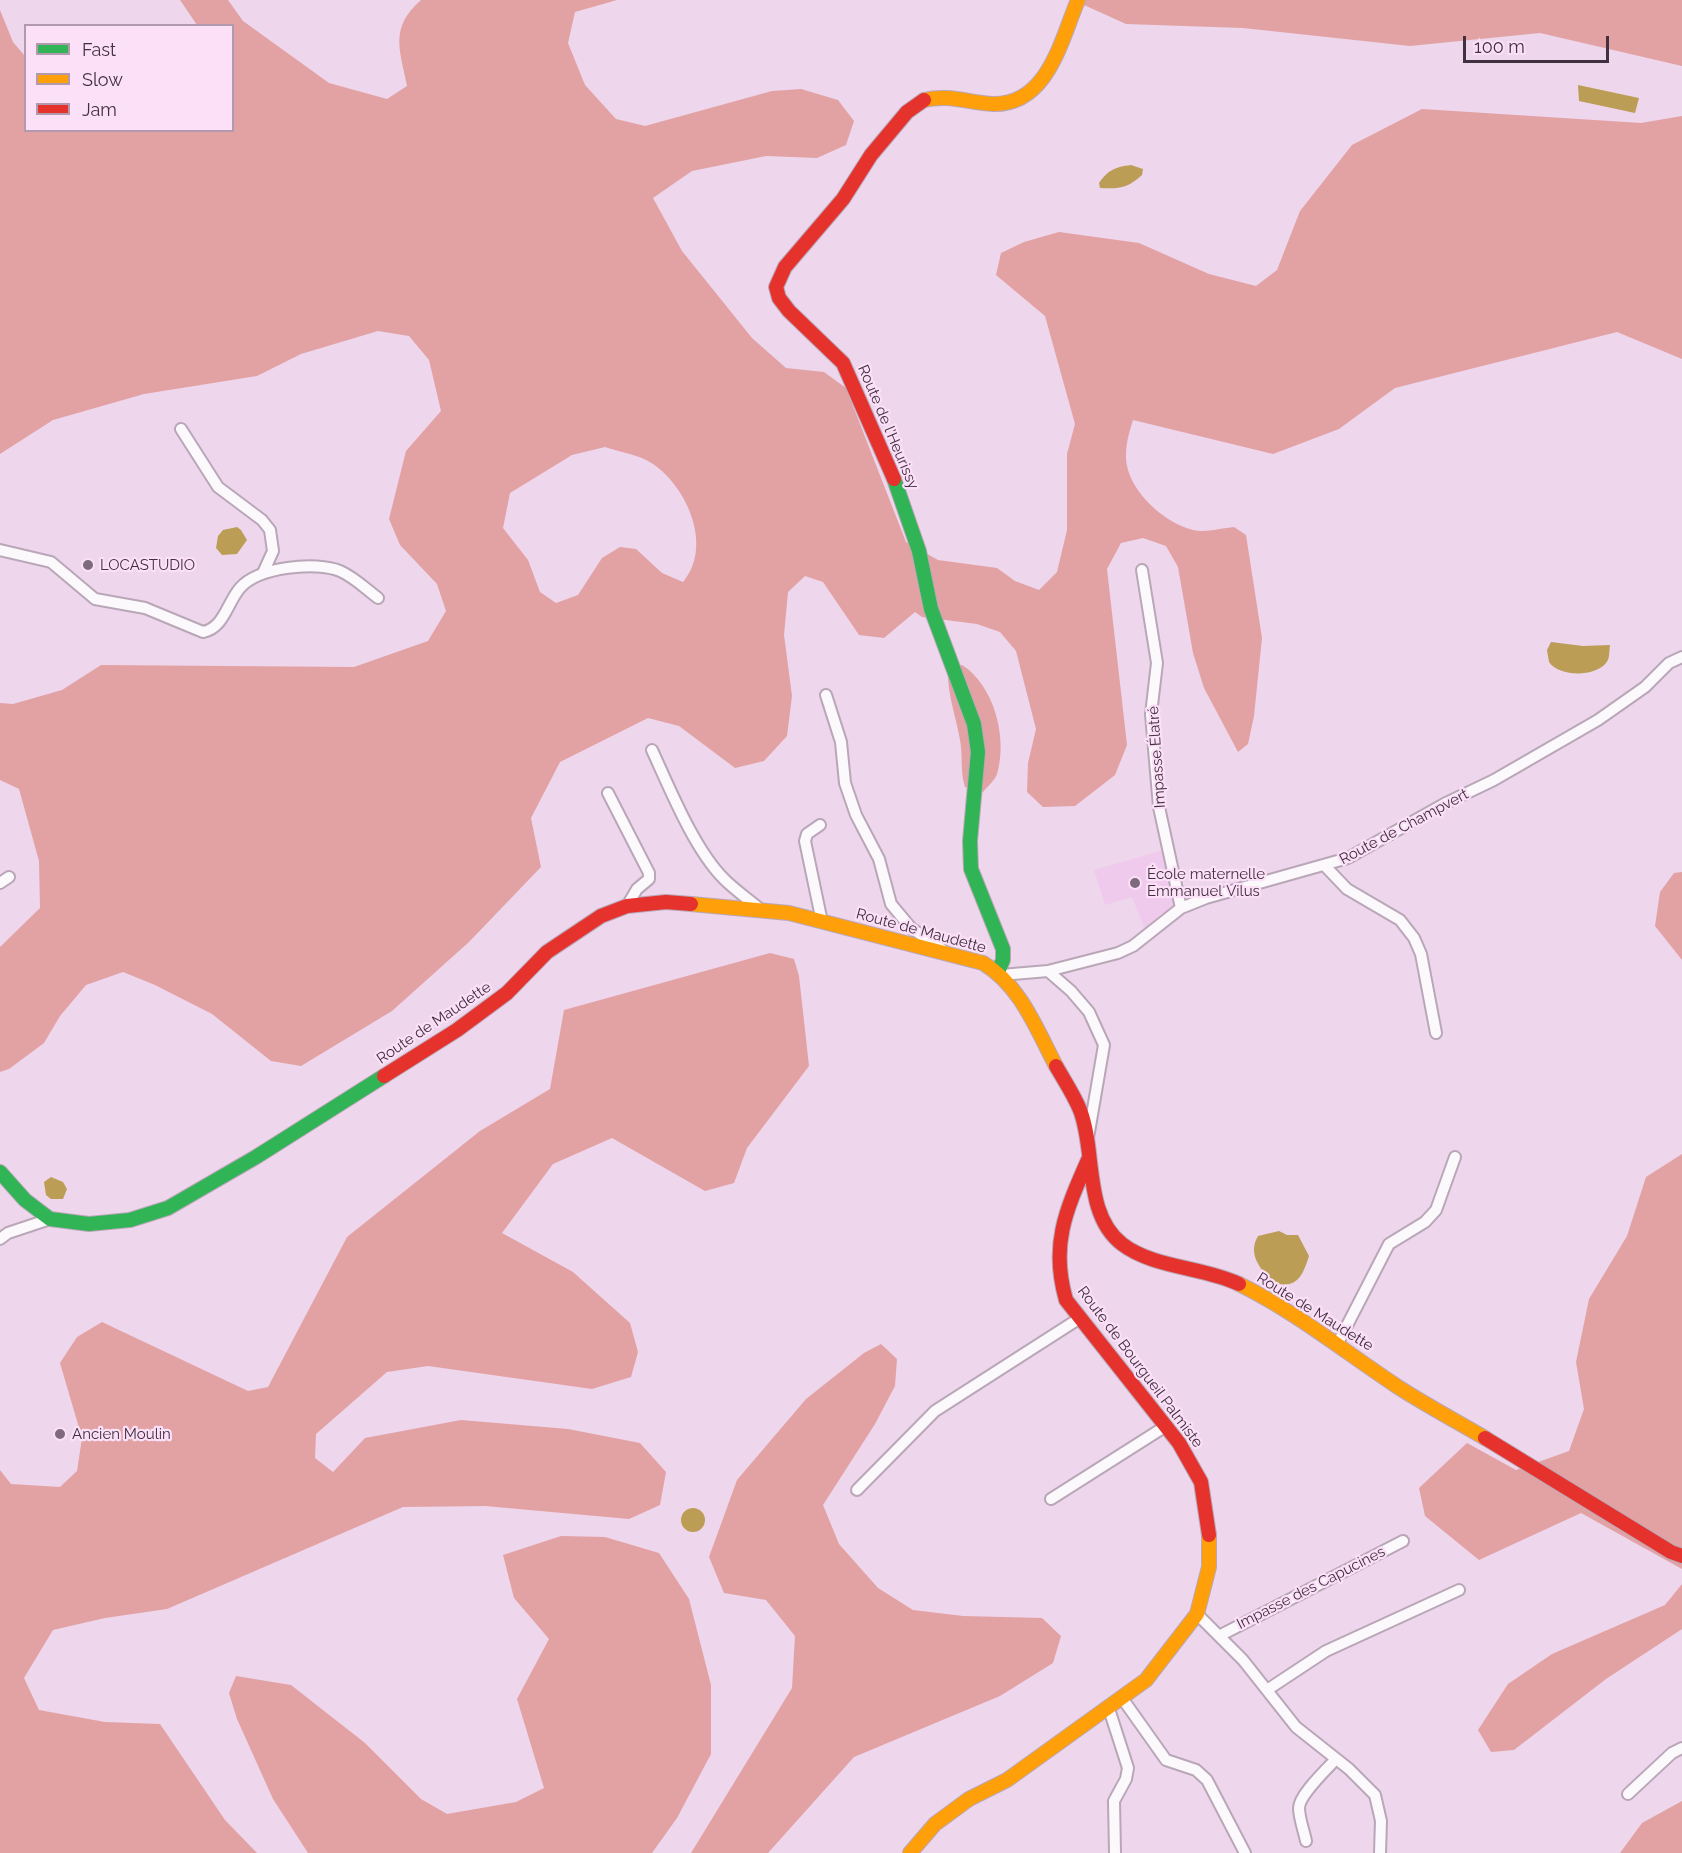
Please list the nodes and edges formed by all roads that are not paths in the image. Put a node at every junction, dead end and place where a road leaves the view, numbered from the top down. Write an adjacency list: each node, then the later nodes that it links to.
1 (1078, 0): 19 (street, Route de l'Heurissy)
2 (181, 429): 5 (street)
3 (0, 550): 5 (street)
4 (1142, 570): 14 (street, Impasse Élatré)
5 (263, 573): 6 (street)
6 (378, 598)
7 (1682, 657): 12 (street, Route de Champvert)
8 (826, 695): 17 (street)
9 (652, 750): 15 (street)
10 (608, 793): 13 (street)
11 (820, 825): 16 (street)
12 (1326, 867): 14 (street, Route de Champvert); 20 (street)
13 (627, 906): 15 (street, Route de Maudette); 25 (street, Route de Maudette)
14 (1181, 908): 18 (street, Route de Champvert)
15 (760, 909): 16 (street, Route de Maudette)
16 (822, 922): 17 (street, Route de Maudette)
17 (946, 952): 19 (street, Route de Maudette)
18 (1048, 971): 19 (street, Route de Champvert); 21 (street)
19 (1000, 974): 21 (street, Route de Maudette)
20 (1436, 1033)
21 (1088, 1138): 23 (street, Route de Maudette)
22 (1455, 1157): 28 (street)
23 (1088, 1160): 27 (street, Route de Bourgueil Palmiste); 28 (street, Route de Maudette)
24 (0, 1172): 25 (street, Route de Maudette)
25 (50, 1219): 26 (street)
26 (0, 1239)
27 (1080, 1318): 29 (street, Route de Bourgueil Palmiste); 30 (street)
28 (1338, 1342): 33 (street, Route de Maudette)
29 (1166, 1426): 31 (street); 35 (street, Route de Bourgueil Palmiste)
30 (857, 1490)
31 (1051, 1499)
32 (1402, 1541): 36 (street, Impasse des Capucines)
33 (1682, 1556)
34 (1459, 1590): 37 (street)
35 (1197, 1614): 36 (street); 38 (street, Route de Bourgueil Palmiste)
36 (1219, 1636): 37 (street)
37 (1267, 1690): 41 (street)
38 (1122, 1698): 39 (street, Route de Bourgueil Palmiste); 46 (street)
39 (1109, 1708): 44 (street, Route de Bourgueil Palmiste); 45 (street)
40 (1682, 1748): 42 (street)
41 (1336, 1759): 43 (street); 47 (street)
42 (1628, 1794)
43 (1305, 1841)
44 (910, 1853)
45 (1115, 1853)
46 (1245, 1853)
47 (1380, 1853)

